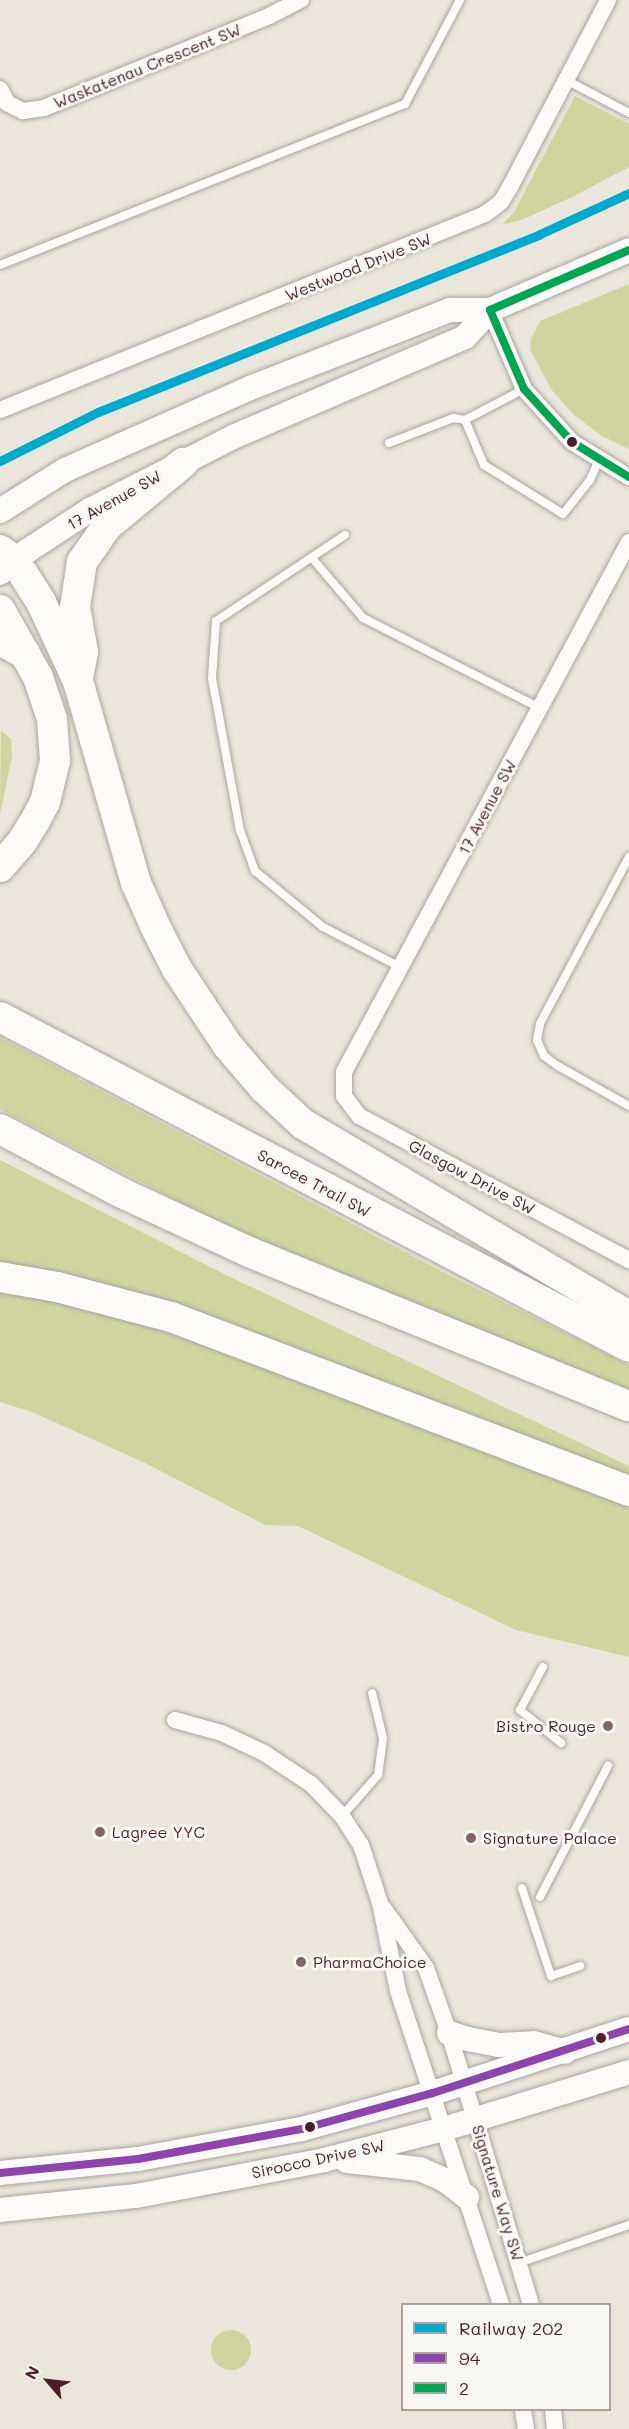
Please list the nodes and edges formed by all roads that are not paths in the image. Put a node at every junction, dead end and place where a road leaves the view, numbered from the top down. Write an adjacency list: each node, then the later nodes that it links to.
1 (301, 0): 5 (street, Waskatenau Crescent SW)
2 (460, 0): 8 (lane)
3 (608, 0): 4 (street, Westwood Drive SW)
4 (566, 80): 6 (lane); 11 (street, Westwood Drive SW)
5 (0, 89)
6 (629, 112)
7 (629, 250): 9 (street, 17 Avenue SW)
8 (0, 265)
9 (490, 310): 10 (street); 15 (street, 17 Avenue SW); 17 (street, 17 Avenue SW)
10 (524, 389): 12 (lane); 14 (street)
11 (0, 410)
12 (465, 420): 13 (lane); 14 (lane)
13 (389, 443)
14 (599, 460): 16 (street)
15 (183, 462): 21 (street, 17 Avenue SW); 24 (highway)
16 (629, 477)
17 (0, 511)
18 (345, 535): 20 (lane)
19 (629, 542): 25 (street, 17 Avenue SW)
20 (312, 558): 25 (lane); 28 (lane)
21 (5, 561): 24 (highway)
22 (0, 610): 23 (highway)
23 (13, 647): 27 (highway)
24 (78, 681): 35 (highway)
25 (540, 708): 28 (street, 17 Avenue SW)
26 (629, 857): 31 (lane)
27 (0, 867)
28 (400, 967): 30 (street, 17 Avenue SW)
29 (0, 1017): 36 (highway, Sarcee Trail SW)
30 (345, 1072): 33 (street, Glasgow Drive SW)
31 (629, 1106)
32 (0, 1129): 37 (highway)
33 (629, 1260)
34 (0, 1277): 38 (highway)
35 (629, 1316)
36 (629, 1347)
37 (629, 1407)
38 (629, 1491)
39 (543, 1667): 42 (lane)
40 (372, 1693): 44 (lane)
41 (175, 1720): 44 (street)
42 (561, 1743)
43 (608, 1766): 46 (lane)
44 (342, 1816): 47 (street)
45 (522, 1888): 48 (lane)
46 (540, 1897)
47 (380, 1903): 50 (street, Signature Way SW); 54 (street, Signature Way SW)
48 (580, 1966)
49 (629, 2029): 51 (street, Sirocco Drive SW)
50 (449, 2033): 51 (street); 53 (street, Signature Way SW)
51 (565, 2052): 53 (street, Sirocco Drive SW)
52 (629, 2072): 55 (street, Sirocco Drive SW)
53 (464, 2083): 54 (street, Sirocco Drive SW); 55 (street, Signature Way SW)
54 (433, 2093): 56 (street, Signature Way SW); 58 (street, Sirocco Drive SW)
55 (476, 2119): 56 (street, Sirocco Drive SW); 62 (street, Signature Way SW)
56 (444, 2129): 57 (street, Sirocco Drive SW); 59 (street, Signature Way SW)
57 (324, 2160): 59 (street); 60 (street, Sirocco Drive SW)
58 (0, 2174)
59 (467, 2197): 63 (street, Signature Way SW)
60 (0, 2210)
61 (629, 2225): 62 (lane)
62 (519, 2263): 64 (street, Signature Way SW)
63 (501, 2303)
64 (531, 2303)
65 (523, 2411): 67 (street)
66 (553, 2411): 68 (street)
67 (526, 2429)
68 (555, 2429)

